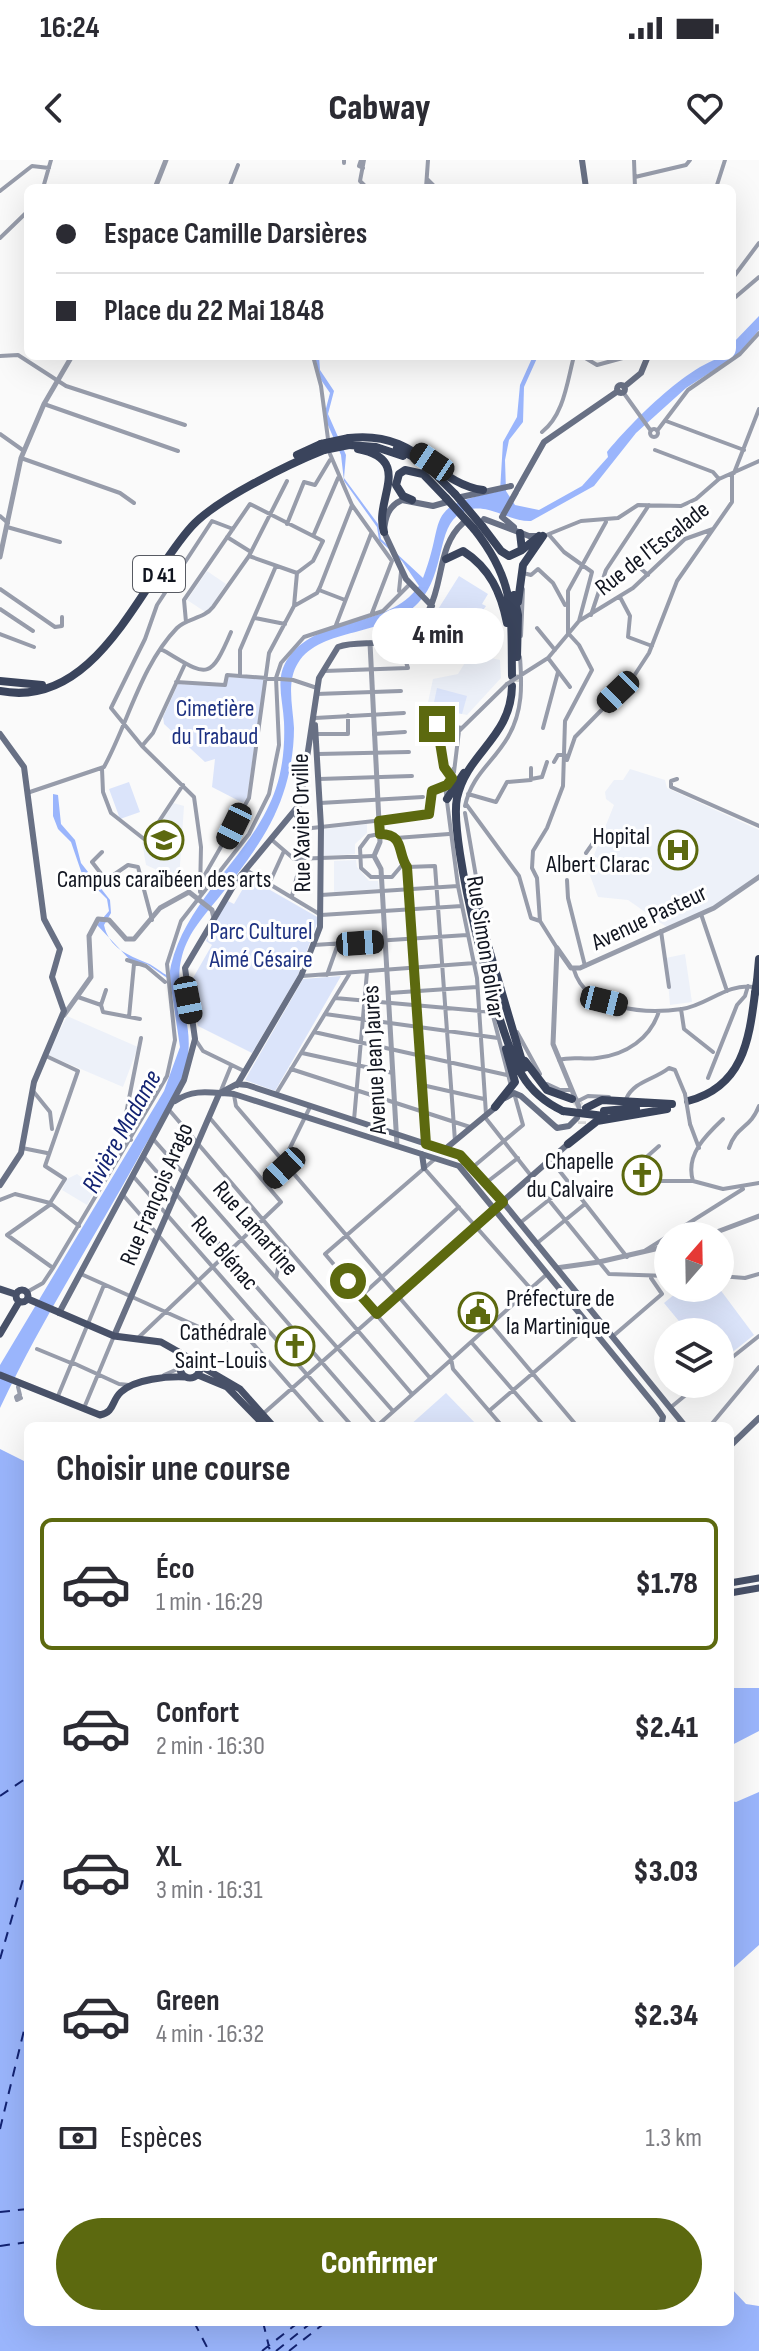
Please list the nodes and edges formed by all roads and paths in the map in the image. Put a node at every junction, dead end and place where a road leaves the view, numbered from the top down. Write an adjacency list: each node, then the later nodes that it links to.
1 (51, 160): 10 (street)
2 (166, 160): 14 (street)
3 (362, 160): 16 (street)
4 (428, 160): 12 (street)
5 (582, 160): 19 (main road)
6 (634, 160): 11 (street)
7 (690, 160): 11 (street)
8 (725, 160): 21 (street)
9 (238, 165): 15 (street)
10 (49, 168): 13 (street); 22 (street)
11 (635, 177): 20 (street)
12 (427, 179): 17 (street); 18 (street)
13 (44, 184)
14 (157, 184)
15 (231, 184)
16 (363, 184)
17 (426, 184)
18 (432, 184)
19 (585, 184)
20 (635, 184)
21 (717, 184)
22 (0, 191)
23 (24, 221): 24 (street)
24 (0, 238)
25 (759, 243): 26 (street)
26 (736, 275)
27 (759, 277): 28 (street)
28 (736, 300)
29 (759, 333): 31 (street)
30 (0, 356): 32 (street)
31 (736, 357)
32 (24, 359)
33 (26, 360): 41 (street)
34 (70, 360): 41 (street)
35 (314, 360): 50 (street)
36 (573, 360): 47 (street)
37 (589, 360): 38 (street)
38 (615, 360)
39 (646, 360): 42 (main road)
40 (731, 360): 45 (street)
41 (57, 381): 43 (street); 46 (street)
42 (622, 390): 45 (street); 61 (main road)
43 (44, 404): 53 (street); 54 (street)
44 (759, 409): 52 (street, Rue de l'Escalade)
45 (666, 421): 52 (street)
46 (185, 425)
47 (542, 432)
48 (0, 434): 53 (street)
49 (349, 443): 50 (highway, D 41, bridge); 62 (highway); 63 (highway, D 41); 81 (highway)
50 (326, 449): 58 (street); 73 (street); 141 (highway, D 41)
51 (655, 450): 59 (street)
52 (744, 450): 57 (street, Rue de l'Escalade)
53 (24, 451): 55 (street)
54 (178, 451)
55 (21, 458): 65 (street); 75 (street)
56 (759, 461): 57 (street)
57 (732, 475): 59 (street); 76 (street, Rue de l'Escalade)
58 (338, 478): 67 (street); 80 (street)
59 (719, 479): 66 (street)
60 (287, 481): 70 (street)
61 (511, 488): 62 (main road); 69 (main road)
62 (483, 490): 63 (main road)
63 (452, 498): 64 (main road); 64 (highway); 74 (highway, bridge)
64 (412, 500): 81 (main road)
65 (134, 503)
66 (649, 504): 71 (street); 110 (street)
67 (352, 505): 78 (street); 98 (street)
68 (0, 516): 75 (street)
69 (503, 516): 74 (main road); 82 (main road)
70 (270, 517): 73 (street); 77 (street); 86 (street)
71 (606, 521): 82 (street); 90 (street)
72 (463, 523): 89 (main road)
73 (287, 524): 80 (street)
74 (479, 524): 79 (main road); 85 (highway); 109 (highway); 126 (highway)
75 (8, 525): 84 (street); 87 (street)
76 (716, 528): 95 (street, Rue de l'Escalade); 124 (street)
77 (233, 529): 83 (street); 151 (street)
78 (372, 533): 102 (street); 108 (street)
79 (520, 533): 82 (main road); 85 (highway)
80 (314, 534): 93 (street)
81 (386, 536): 92 (main road)
82 (544, 536): 85 (highway); 90 (street); 94 (highway)
83 (227, 537): 86 (street); 114 (street)
84 (60, 542)
85 (522, 550)
86 (250, 554): 91 (street); 114 (street)
87 (0, 557)
88 (629, 558): 95 (street)
89 (446, 559): 99 (main road); 126 (highway)
90 (583, 564): 104 (street); 113 (street)
91 (276, 566): 93 (street); 112 (street)
92 (400, 568): 96 (main road); 103 (street)
93 (297, 573): 105 (street)
94 (523, 573): 104 (street); 109 (highway); 137 (street)
95 (648, 575): 101 (street, Rue de l'Escalade)
96 (410, 584): 100 (main road); 103 (street)
97 (0, 589): 111 (street)
98 (319, 590): 102 (street); 105 (street)
99 (438, 591): 100 (main road); 106 (main road)
100 (425, 596): 106 (main road)
101 (620, 597): 110 (street, Rue de l'Escalade); 124 (street)
102 (345, 600): 116 (street)
103 (392, 604): 108 (street)
104 (565, 605): 120 (street)
105 (294, 606): 115 (street)
106 (432, 607): 122 (main road)
107 (0, 609): 118 (street)
108 (372, 615): 116 (street)
109 (518, 615): 137 (highway)
110 (591, 615): 113 (street, Rue de l'Escalade)
111 (62, 617)
112 (255, 618): 115 (street); 134 (street)
113 (579, 621): 120 (street, Rue de l'Escalade)
114 (186, 622): 127 (street)
115 (285, 624): 135 (street)
116 (336, 625): 136 (street)
117 (537, 628): 128 (street)
118 (33, 631)
119 (231, 632): 130 (street)
120 (568, 633): 128 (street, Rue de l'Escalade); 162 (street)
121 (0, 634): 125 (street)
122 (398, 639): 123 (main road); 131 (street)
123 (370, 643): 131 (street); 133 (main road)
124 (652, 646): 166 (street)
125 (34, 647)
126 (511, 648): 137 (highway)
127 (161, 649): 130 (street); 151 (street)
128 (555, 650): 129 (street, Rue de l'Escalade)
129 (548, 658): 132 (street); 137 (street, Rue de l'Escalade)
130 (186, 663): 138 (street)
131 (371, 670): 133 (street); 144 (street)
132 (558, 672): 140 (street); 153 (street)
133 (321, 675): 139 (street); 142 (main road)
134 (240, 676): 135 (street); 138 (street)
135 (266, 677): 136 (street); 197 (street)
136 (278, 678): 139 (street); 204 (street)
137 (515, 679): 152 (street, Rue de l'Escalade); 163 (highway); 178 (street); 258 (highway)
138 (176, 682): 158 (street)
139 (307, 683): 142 (street)
140 (570, 687)
141 (0, 688)
142 (317, 691): 144 (street); 148 (main road)
143 (401, 691): 144 (street)
144 (372, 692): 146 (street)
145 (404, 713): 146 (street)
146 (374, 714): 147 (street); 157 (street)
147 (348, 715): 148 (street); 156 (street)
148 (315, 720): 156 (main road)
149 (419, 721): 150 (street)
150 (437, 724): 152 (street); 171 (street)
151 (125, 725): 158 (street); 168 (street)
152 (462, 728): 171 (street)
153 (543, 728)
154 (405, 732): 157 (street)
155 (0, 734): 177 (main road)
156 (314, 734): 161 (main road, Rue Xavier Orville); 183 (main road)
157 (374, 734): 160 (street)
158 (142, 746): 175 (street)
159 (409, 752): 160 (street)
160 (375, 753): 161 (street); 169 (street)
161 (318, 754): 172 (main road, Rue Xavier Orville)
162 (565, 755): 165 (street); 166 (street)
163 (476, 761): 180 (highway); 258 (highway)
164 (547, 762): 173 (street)
165 (554, 762)
166 (566, 764): 227 (street)
167 (531, 768): 173 (street)
168 (102, 769): 175 (street); 177 (street)
169 (377, 776): 170 (street); 172 (street); 181 (street)
170 (412, 776)
171 (450, 777): 176 (street)
172 (319, 779): 182 (main road, Rue Xavier Orville)
173 (531, 779): 178 (street)
174 (677, 779): 186 (street)
175 (183, 785): 208 (street)
176 (442, 785): 180 (street, Rue Simon Bolivar); 185 (street)
177 (27, 793): 261 (main road)
178 (468, 794): 227 (street)
179 (423, 797): 181 (street)
180 (447, 799): 191 (street, Rue Simon Bolivar)
181 (378, 800): 182 (street); 185 (street)
182 (320, 803): 187 (main road, Rue Xavier Orville)
183 (294, 813): 188 (street); 193 (main road)
184 (465, 813): 289 (street)
185 (379, 821): 187 (street); 190 (street)
186 (759, 826)
187 (321, 827): 188 (street); 201 (main road, Rue Xavier Orville)
188 (303, 829): 200 (street)
189 (595, 830): 196 (street)
190 (380, 834): 192 (street); 198 (street); 199 (street)
191 (449, 834): 192 (street); 212 (street, Rue Simon Bolivar)
192 (395, 838): 203 (street)
193 (271, 839): 194 (street); 205 (main road)
194 (284, 851): 200 (street); 211 (street)
195 (102, 852): 226 (street)
196 (586, 853)
197 (218, 855): 204 (street); 208 (street)
198 (374, 856): 199 (street); 206 (street, Avenue Jean Jaurès)
199 (360, 857): 201 (street); 206 (street)
200 (294, 859): 202 (street)
201 (321, 859): 202 (street); 216 (main road, Rue Xavier Orville)
202 (301, 860): 218 (street)
203 (405, 866): 206 (street); 213 (street); 214 (street)
204 (223, 868): 210 (street)
205 (246, 870): 211 (street); 222 (main road)
206 (382, 877): 215 (street, Avenue Jean Jaurès)
207 (759, 878): 224 (street, Avenue Pasteur)
208 (202, 879): 210 (street); 217 (street)
209 (567, 880): 241 (street)
210 (211, 884): 217 (street)
211 (269, 884): 218 (street)
212 (458, 886): 213 (street); 219 (street, Rue Simon Bolivar)
213 (437, 888): 214 (street); 220 (street)
214 (408, 890): 215 (street); 221 (street)
215 (383, 891): 216 (street); 223 (street, Avenue Jean Jaurès)
216 (321, 895): 225 (main road, Rue Xavier Orville)
217 (199, 896): 222 (street); 226 (street); 249 (street)
218 (292, 898): 225 (street)
219 (462, 906): 220 (street); 229 (street, Rue Simon Bolivar)
220 (439, 907): 221 (street); 230 (street)
221 (409, 909): 223 (street); 231 (street)
222 (215, 910): 282 (main road)
223 (384, 911): 225 (street); 232 (street, Avenue Jean Jaurès)
224 (701, 914): 228 (street, Avenue Pasteur); 256 (street)
225 (321, 915): 234 (main road, Rue Xavier Orville)
226 (152, 920): 259 (street)
227 (540, 921): 235 (street)
228 (661, 931): 241 (street, Avenue Pasteur); 251 (street)
229 (468, 934): 230 (street); 238 (street, Rue Simon Bolivar)
230 (441, 936): 231 (street); 240 (street)
231 (412, 939): 232 (street); 242 (street)
232 (385, 941): 233 (street); 243 (street, Avenue Jean Jaurès)
233 (338, 944): 234 (street); 247 (street)
234 (314, 945): 248 (main road, Rue Xavier Orville)
235 (557, 948): 244 (street, Avenue Pasteur); 290 (street)
236 (759, 959): 254 (highway)
237 (127, 960): 239 (street)
238 (475, 963): 240 (street); 250 (street, Rue Simon Bolivar)
239 (134, 964): 249 (street); 272 (street)
240 (443, 966): 242 (street); 252 (street)
241 (585, 966): 244 (street, Avenue Pasteur)
242 (414, 968): 243 (street); 255 (street)
243 (387, 970): 245 (street); 257 (street, Avenue Jean Jaurès)
244 (574, 970): 269 (street)
245 (367, 972): 246 (street); 262 (street)
246 (350, 973): 247 (street); 260 (street)
247 (327, 975): 248 (street)
248 (301, 976): 296 (main road, Rue Xavier Orville)
249 (166, 981): 333 (street)
250 (477, 987): 252 (street); 268 (street, Rue Simon Bolivar)
251 (669, 987)
252 (445, 989): 255 (street); 266 (street)
253 (106, 990): 264 (street)
254 (754, 990): 256 (street); 299 (street); 315 (highway)
255 (415, 991): 257 (street); 265 (street)
256 (727, 991): 267 (street)
257 (389, 993): 263 (street, Avenue Jean Jaurès)
258 (496, 993): 298 (highway); 303 (highway); 320 (highway, bridge)
259 (76, 998): 261 (street); 264 (street); 271 (street)
260 (335, 998): 262 (street); 270 (street)
261 (62, 999): 271 (main road)
262 (365, 1001): 263 (street); 274 (street)
263 (389, 1003): 265 (street); 275 (street, Avenue Jean Jaurès)
264 (101, 1005): 272 (street)
265 (416, 1005): 266 (street); 276 (street)
266 (446, 1007): 268 (street); 277 (street)
267 (681, 1009): 269 (street); 285 (street)
268 (479, 1011): 279 (street, Rue Simon Bolivar); 281 (street)
269 (659, 1011): 290 (street)
270 (325, 1014): 274 (street); 278 (street)
271 (64, 1015): 287 (main road)
272 (129, 1017): 273 (street)
273 (140, 1019)
274 (363, 1019): 275 (street); 283 (street)
275 (390, 1023): 276 (street); 284 (street, Avenue Jean Jaurès)
276 (417, 1027): 277 (street); 288 (street)
277 (447, 1031): 279 (street); 291 (street)
278 (314, 1032): 283 (street); 286 (street)
279 (481, 1036): 281 (street); 295 (street, Rue Simon Bolivar)
280 (141, 1038): 333 (street)
281 (498, 1038): 303 (street)
282 (195, 1039): 293 (street); 300 (main road)
283 (361, 1043): 284 (street); 292 (street)
284 (392, 1049): 288 (street); 297 (street, Avenue Jean Jaurès)
285 (713, 1052)
286 (301, 1053): 292 (street); 294 (street)
287 (44, 1055): 304 (main road); 347 (street)
288 (420, 1055): 291 (street); 302 (street)
289 (531, 1060): 298 (highway); 314 (street)
290 (559, 1060): 314 (street)
291 (449, 1062): 295 (street); 306 (street)
292 (359, 1066): 297 (street); 305 (street)
293 (230, 1068): 296 (street); 308 (street, Rue François Arago)
294 (291, 1069): 305 (street); 310 (street)
295 (483, 1070): 303 (street); 312 (street, Rue Simon Bolivar)
296 (244, 1071): 301 (main road, Rue Xavier Orville)
297 (393, 1073): 316 (street, Avenue Jean Jaurès)
298 (535, 1078): 314 (highway)
299 (708, 1078)
300 (184, 1080): 307 (main road); 313 (main road)
301 (237, 1084): 308 (main road); 309 (main road, Rue Xavier Orville); 310 (main road)
302 (422, 1085): 306 (street); 322 (street)
303 (513, 1087): 319 (highway); 328 (main road); 336 (street)
304 (32, 1089): 331 (street); 343 (main road)
305 (356, 1091): 316 (street); 327 (street)
306 (451, 1091): 312 (street); 329 (street)
307 (187, 1093): 308 (main road); 313 (main road)
308 (219, 1094): 309 (main road); 324 (main road, Rue François Arago)
309 (234, 1094): 325 (main road); 353 (street)
310 (276, 1094): 317 (main road)
311 (605, 1098): 314 (highway); 315 (street); 320 (highway)
312 (484, 1099): 323 (street, Rue Simon Bolivar)
313 (175, 1101): 321 (main road)
314 (577, 1101)
315 (686, 1102): 320 (highway); 344 (street, bridge)
316 (395, 1103): 322 (street); 332 (street, Avenue Jean Jaurès)
317 (313, 1106): 325 (main road); 327 (main road)
318 (759, 1106): 345 (street)
319 (495, 1107): 323 (main road)
320 (670, 1107): 339 (highway)
321 (170, 1111): 334 (main road); 337 (street)
322 (424, 1112): 329 (street); 338 (street)
323 (485, 1115): 330 (main road); 336 (street)
324 (209, 1117): 337 (main road, Rue François Arago); 363 (street)
325 (308, 1117): 340 (main road); 353 (street)
326 (723, 1119): 344 (street)
327 (354, 1120): 332 (main road)
328 (580, 1121): 339 (highway)
329 (453, 1122): 330 (street); 335 (street)
330 (470, 1127): 335 (main road)
331 (52, 1129)
332 (396, 1134): 338 (main road); 340 (street, Avenue Jean Jaurès)
333 (131, 1140): 381 (street)
334 (154, 1140): 349 (main road); 356 (street, Rue Lamartine)
335 (455, 1141): 346 (main road)
336 (503, 1141): 351 (street); 354 (street)
337 (196, 1143): 356 (main road, Rue François Arago); 377 (street)
338 (426, 1144): 342 (main road)
339 (568, 1144): 352 (main road)
340 (397, 1146): 348 (main road)
341 (659, 1146): 359 (street)
342 (435, 1147): 346 (main road); 350 (main road)
343 (22, 1148): 347 (street); 364 (main road)
344 (699, 1148): 359 (street)
345 (729, 1148)
346 (445, 1150): 350 (main road); 354 (main road)
347 (48, 1153): 371 (street)
348 (422, 1154): 350 (main road); 355 (main road)
349 (144, 1157): 357 (main road); 366 (street)
350 (433, 1158): 355 (street); 374 (main road)
351 (518, 1158): 358 (street); 360 (street)
352 (551, 1160): 358 (main road); 361 (street)
353 (285, 1164): 363 (street); 384 (street)
354 (473, 1167): 360 (main road)
355 (424, 1168): 373 (street); 384 (street)
356 (183, 1172): 366 (main road, Rue François Arago); 385 (street, Rue Lamartine)
357 (133, 1176): 367 (main road); 375 (street, Rue Blénac)
358 (532, 1177): 368 (street); 370 (main road)
359 (693, 1181): 365 (street)
360 (487, 1182): 370 (main road)
361 (570, 1183): 368 (street); 372 (street)
362 (759, 1183): 365 (street)
363 (266, 1184): 377 (street)
364 (0, 1185)
365 (745, 1188): 391 (street)
366 (175, 1192): 375 (main road, Rue François Arago); 390 (street)
367 (123, 1195): 383 (street); 397 (main road)
368 (549, 1199): 378 (street); 379 (street)
369 (0, 1200): 371 (street)
370 (503, 1202): 374 (main road); 379 (main road)
371 (51, 1203): 381 (street); 396 (street)
372 (585, 1204): 378 (street); 392 (street)
373 (459, 1207): 382 (street); 402 (street)
374 (496, 1208): 382 (street); 386 (main road)
375 (166, 1213): 383 (main road, Rue François Arago); 394 (street, Rue Blénac)
376 (759, 1216): 380 (street)
377 (262, 1220): 385 (street); 388 (street)
378 (565, 1220): 387 (street); 393 (street)
379 (520, 1223): 387 (main road)
380 (734, 1225)
381 (79, 1226): 396 (street)
382 (476, 1226): 408 (street); 410 (street)
383 (157, 1235): 405 (street); 411 (main road, Rue François Arago)
384 (346, 1236): 402 (street); 409 (street)
385 (242, 1238): 390 (street); 401 (street, Rue Lamartine)
386 (524, 1244): 395 (main road); 398 (main road)
387 (536, 1244): 395 (main road)
388 (283, 1245): 401 (street); 420 (street)
389 (654, 1250): 391 (street)
390 (227, 1251): 394 (street); 433 (street)
391 (645, 1252): 392 (street)
392 (627, 1257): 393 (street)
393 (599, 1262): 395 (street); 403 (street)
394 (212, 1265): 405 (street); 443 (street, Rue Blénac)
395 (556, 1266): 398 (main road); 424 (main road)
396 (53, 1268): 413 (street)
397 (78, 1273): 406 (street); 415 (main road)
398 (547, 1274): 408 (street); 419 (main road)
399 (759, 1274): 400 (street)
400 (734, 1277)
401 (276, 1278): 428 (street, Rue Lamartine)
402 (381, 1278): 409 (street); 410 (street)
403 (651, 1278): 404 (street); 424 (street)
404 (654, 1278)
405 (196, 1280): 414 (street); 447 (street)
406 (104, 1285): 411 (street); 418 (street)
407 (0, 1289): 412 (main road)
408 (531, 1289): 417 (street)
409 (361, 1296): 416 (street)
410 (397, 1296): 416 (street); 431 (street)
411 (131, 1297): 414 (street); 422 (main road, Rue François Arago)
412 (17, 1298): 413 (main road); 421 (main road)
413 (30, 1298): 415 (main road)
414 (164, 1311): 425 (street); 426 (street)
415 (56, 1312): 418 (main road)
416 (377, 1314): 420 (street); 445 (street)
417 (491, 1324): 427 (street); 439 (street)
418 (87, 1325): 422 (main road); 434 (street)
419 (589, 1325): 439 (street); 469 (main road)
420 (357, 1331): 428 (street); 449 (street)
421 (0, 1334)
422 (114, 1336): 425 (main road); 441 (street)
423 (759, 1336): 430 (street)
424 (612, 1337): 453 (main road)
425 (137, 1339): 432 (main road)
426 (228, 1340)
427 (471, 1342): 431 (street); 448 (street)
428 (338, 1348): 433 (street); 455 (street, Rue Lamartine)
429 (37, 1349): 434 (street)
430 (734, 1356)
431 (451, 1358): 436 (street)
432 (191, 1359): 435 (main road); 438 (main road)
433 (323, 1362): 443 (street); 464 (street)
434 (71, 1363): 441 (street); 452 (street)
435 (199, 1365): 442 (main road); 458 (main road)
436 (448, 1366): 445 (street); 456 (street)
437 (759, 1367): 471 (street)
438 (180, 1368): 441 (street); 444 (main road)
439 (533, 1374): 448 (street); 468 (street)
440 (0, 1375): 446 (main road)
441 (98, 1375): 454 (street)
442 (198, 1375): 444 (main road); 457 (main road)
443 (307, 1375): 447 (street); 463 (street, Rue Blénac)
444 (186, 1377): 454 (main road)
445 (430, 1378): 449 (street)
446 (17, 1384): 450 (street); 452 (main road)
447 (292, 1389): 458 (street); 462 (street)
448 (513, 1391): 456 (street); 467 (street)
449 (412, 1394): 455 (street)
450 (18, 1396)
451 (682, 1398): 453 (street)
452 (57, 1399): 454 (main road)
453 (670, 1408): 470 (main road)
454 (84, 1410)
455 (393, 1411): 465 (street)
456 (489, 1411): 466 (street)
457 (254, 1412): 458 (street); 460 (main road)
458 (263, 1413): 461 (main road)
459 (759, 1418): 472 (main road)
460 (262, 1422)
461 (270, 1422)
462 (321, 1422)
463 (348, 1422)
464 (374, 1422)
465 (381, 1422)
466 (499, 1422)
467 (540, 1422)
468 (574, 1422)
469 (665, 1422)
470 (682, 1422)
471 (713, 1422)
472 (734, 1442)
473 (758, 1578): 474 (main road)
474 (734, 1582)
475 (759, 1588): 476 (main road)
476 (734, 1592)

